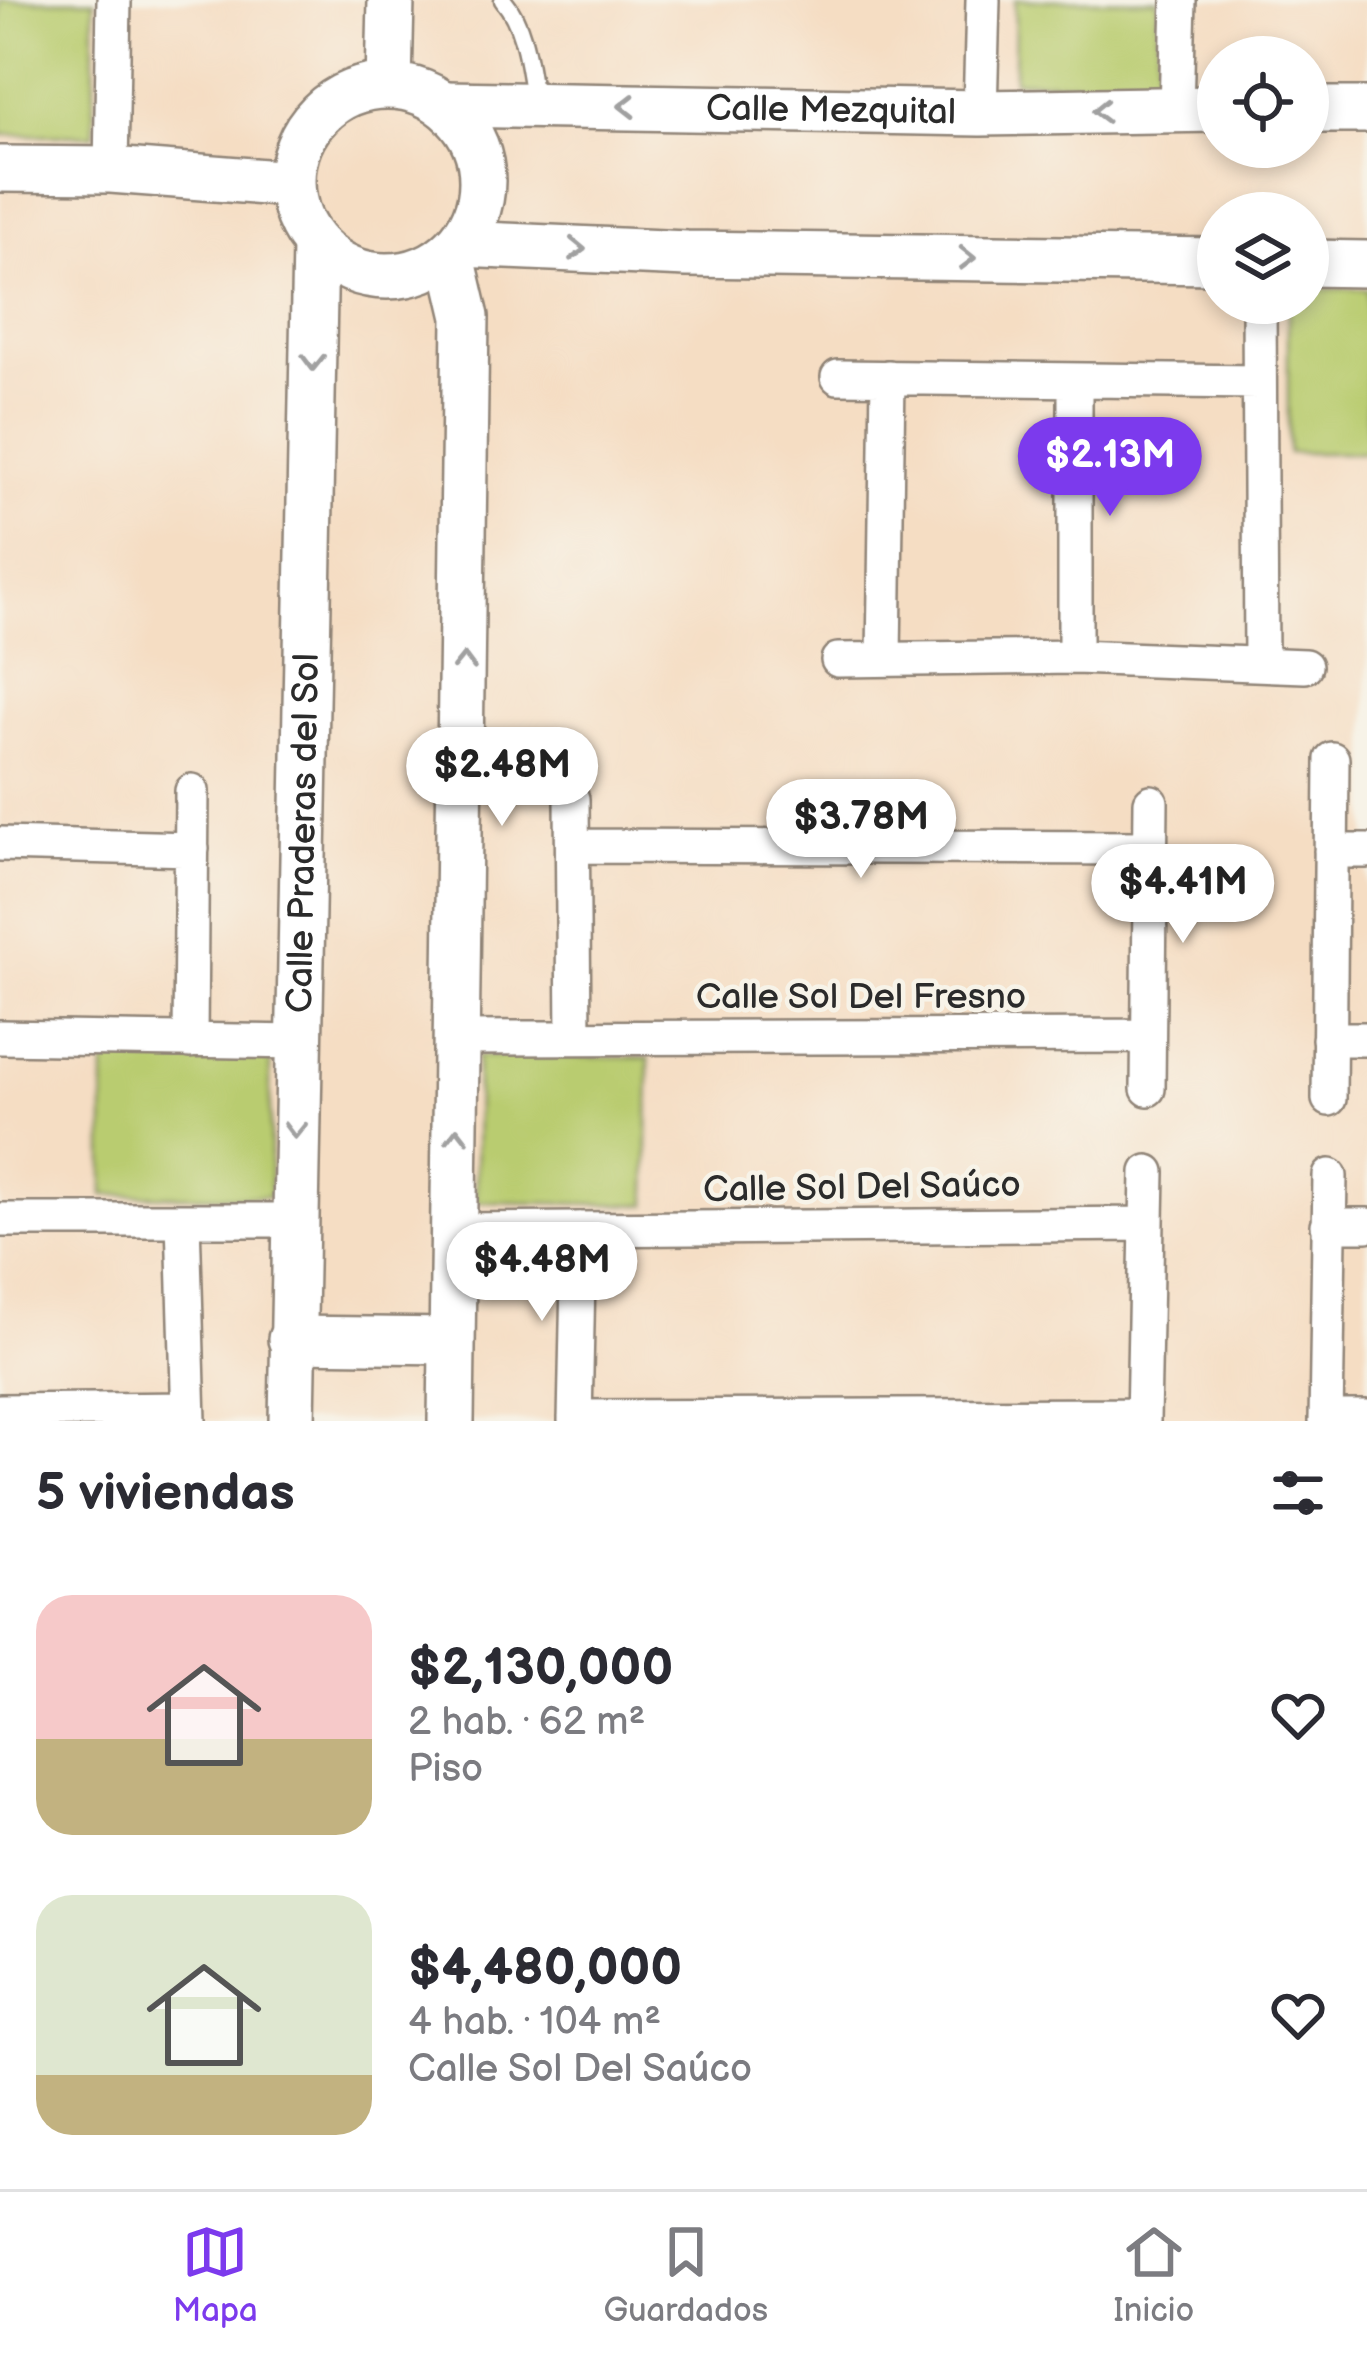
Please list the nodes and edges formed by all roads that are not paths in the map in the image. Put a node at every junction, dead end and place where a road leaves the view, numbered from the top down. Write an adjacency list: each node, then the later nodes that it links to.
1 (114, 0): 14 (street)
2 (391, 0): 6 (street)
3 (502, 0): 8 (lane)
4 (983, 0): 12 (street)
5 (1179, 0): 9 (street)
6 (389, 85): 7 (street); 15 (street)
7 (444, 104): 8 (street, Calle Mezquital); 17 (street)
8 (535, 105): 12 (street, Calle Mezquital, one-way to 8)
9 (1197, 110): 12 (street, Calle Mezquital, one-way to 12)
10 (1329, 110): 11 (street)
11 (1367, 110)
12 (980, 112)
13 (0, 170): 14 (street)
14 (111, 170): 15 (street)
15 (291, 184): 16 (street)
16 (315, 245): 17 (street); 48 (street, Calle Praderas del Sol, one-way to 48)
17 (455, 249): 18 (street, one-way to 18); 44 (street, one-way to 17)
18 (1197, 262)
19 (1329, 263): 20 (street)
20 (1367, 264)
21 (1259, 324): 25 (street)
22 (838, 377): 23 (street)
23 (888, 377): 24 (street); 27 (street)
24 (1075, 381): 25 (street); 26 (street)
25 (1258, 382): 29 (street)
26 (1075, 657): 27 (street); 29 (street)
27 (884, 658): 28 (street)
28 (838, 660)
29 (1261, 662): 30 (street)
30 (1305, 666)
31 (1332, 759): 39 (street)
32 (192, 791): 38 (street)
33 (572, 799): 36 (street)
34 (1151, 802): 37 (street)
35 (0, 844): 38 (street)
36 (573, 846): 37 (street); 43 (street)
37 (1150, 848): 41 (street)
38 (191, 849): 47 (street)
39 (1331, 851): 40 (street); 45 (street)
40 (1367, 851)
41 (1148, 1036): 43 (street, Calle Sol Del Fresno); 49 (street)
42 (0, 1037): 47 (street)
43 (574, 1037): 44 (street, Calle Sol Del Fresno)
44 (458, 1038): 60 (street, one-way to 44)
45 (1329, 1039): 46 (street); 50 (street)
46 (1367, 1039)
47 (190, 1041): 48 (street)
48 (297, 1042): 55 (street, Calle Praderas del Sol, one-way to 55)
49 (1148, 1089)
50 (1329, 1099)
51 (1148, 1172): 56 (street)
52 (1330, 1176): 57 (street)
53 (0, 1220): 54 (street)
54 (183, 1220): 55 (street); 64 (street)
55 (293, 1220): 61 (street, Calle Praderas del Sol)
56 (1145, 1224): 59 (street, Calle Sol Del Saúco); 66 (street)
57 (1328, 1225): 58 (street); 68 (street)
58 (1367, 1225)
59 (579, 1229): 60 (street, Calle Sol Del Saúco); 67 (street)
60 (456, 1230): 62 (street)
61 (292, 1339): 62 (street); 69 (street, Calle Praderas del Sol)
62 (451, 1341): 70 (street)
63 (0, 1411): 64 (street)
64 (188, 1415)
65 (1367, 1417): 68 (street)
66 (1143, 1418): 67 (street)
67 (575, 1419)
68 (1326, 1419)
69 (292, 1421)
70 (451, 1421)

